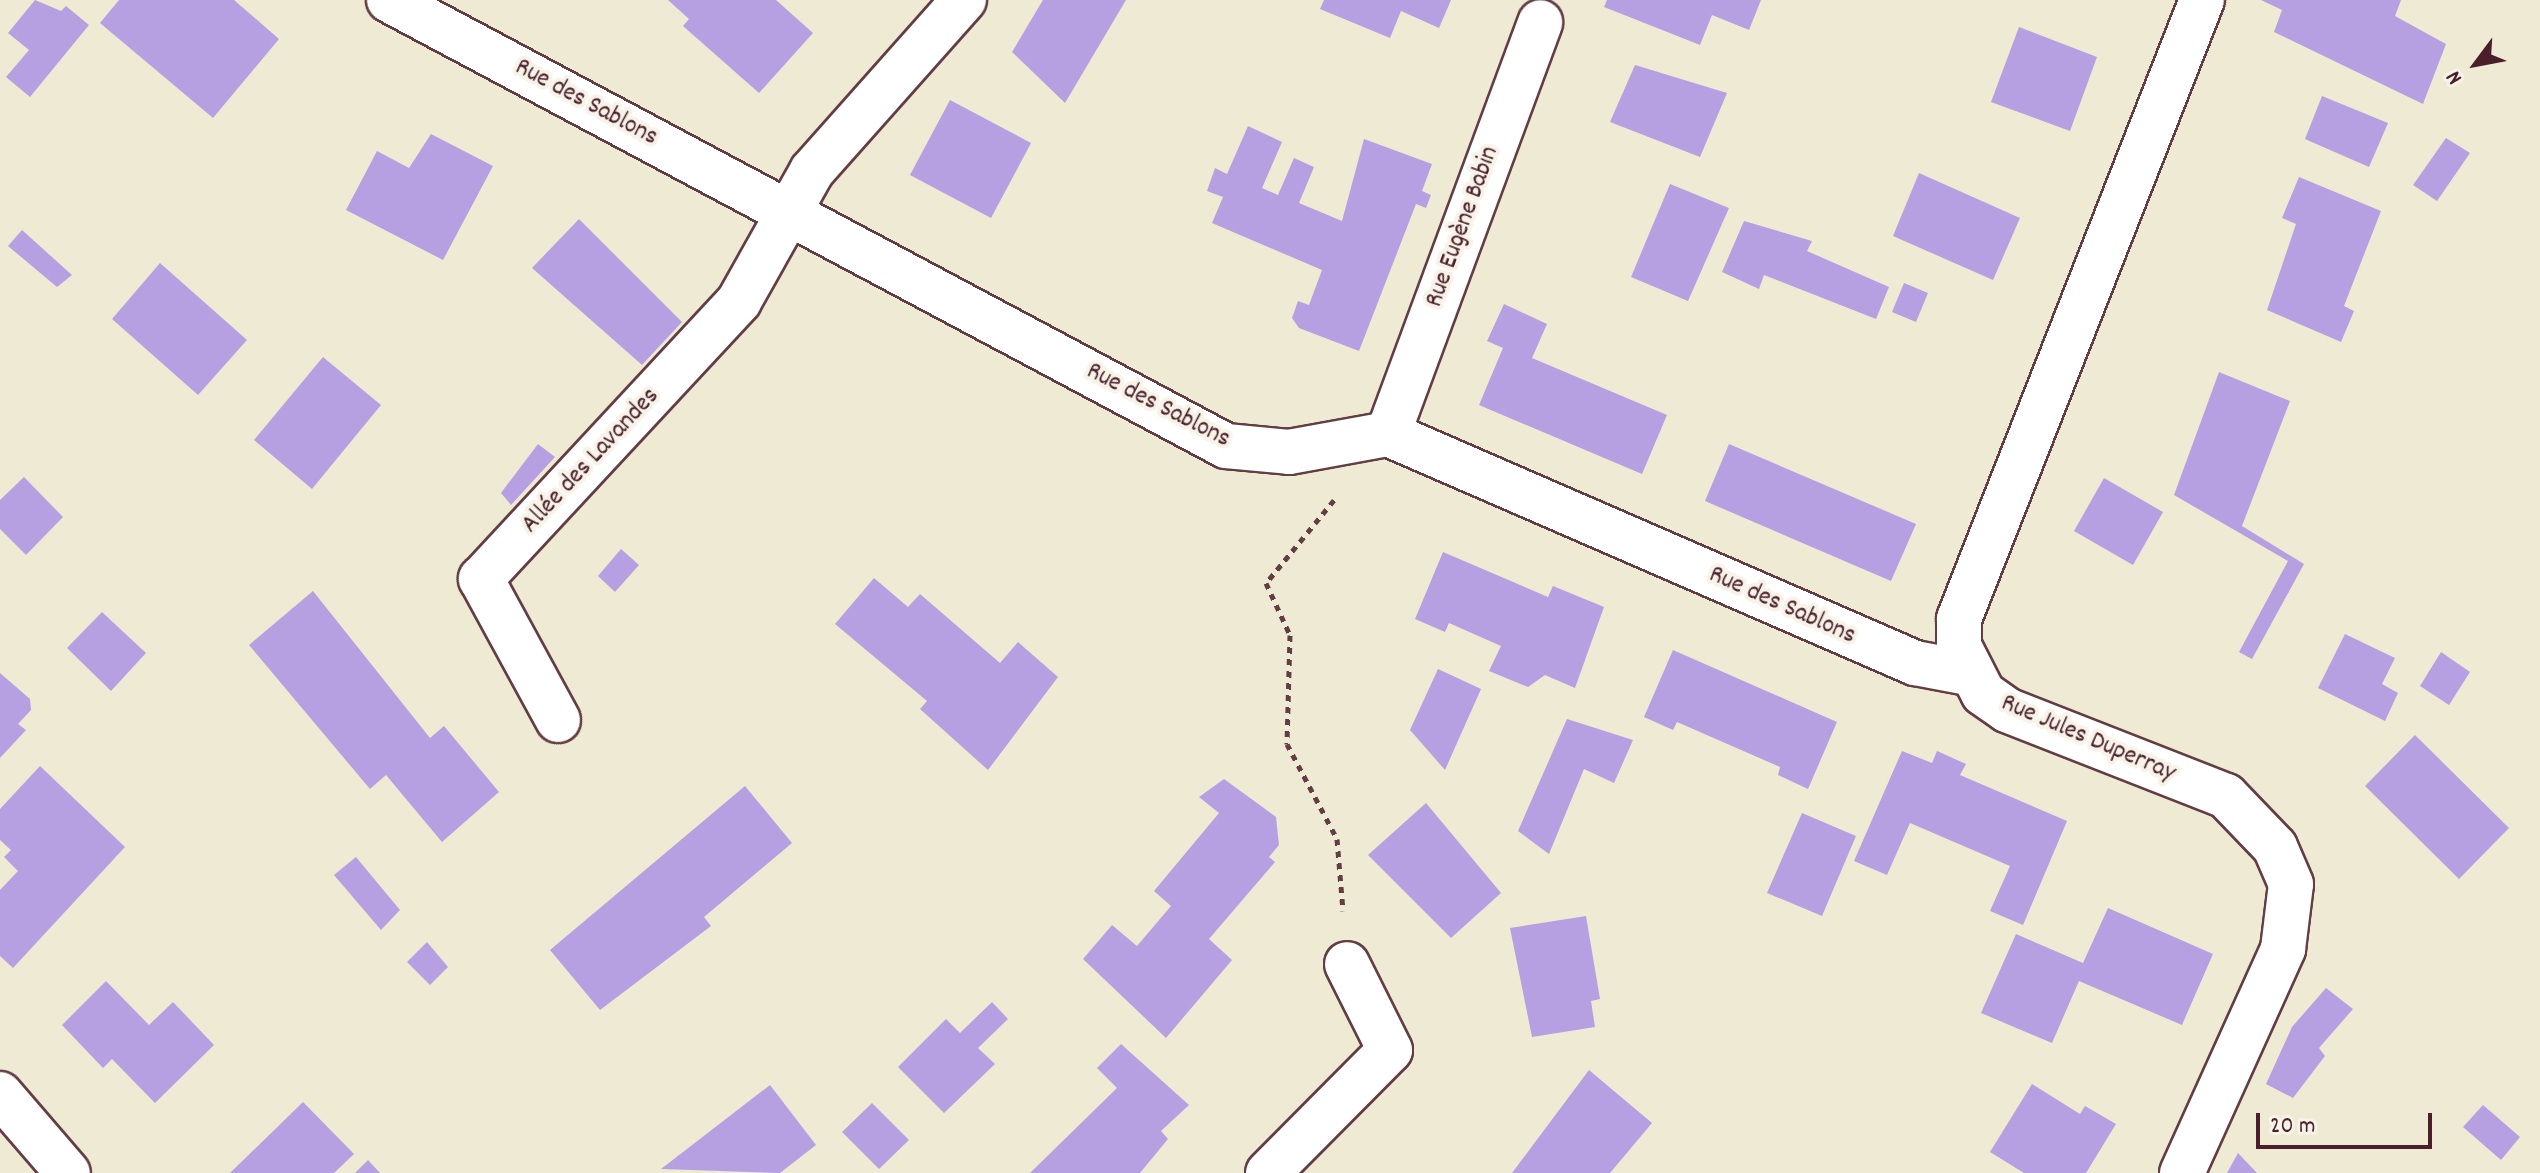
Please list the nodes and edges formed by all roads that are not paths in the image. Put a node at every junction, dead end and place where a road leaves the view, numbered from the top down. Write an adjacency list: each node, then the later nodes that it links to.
1 (389, 0): 5 (street, Rue des Sablons)
2 (964, 0): 5 (street)
3 (2202, 0): 7 (street)
4 (1540, 22): 6 (street, Rue Eugène Babin)
5 (793, 212): 6 (street, Rue des Sablons); 8 (street, Allée des Lavandes)
6 (1388, 434): 7 (street, Rue des Sablons)
7 (1968, 673): 13 (street, Rue Jules Duperray)
8 (558, 720)
9 (1347, 964): 12 (street)
10 (0, 1094): 11 (street)
11 (68, 1173)
12 (1268, 1173)
13 (2182, 1173)

